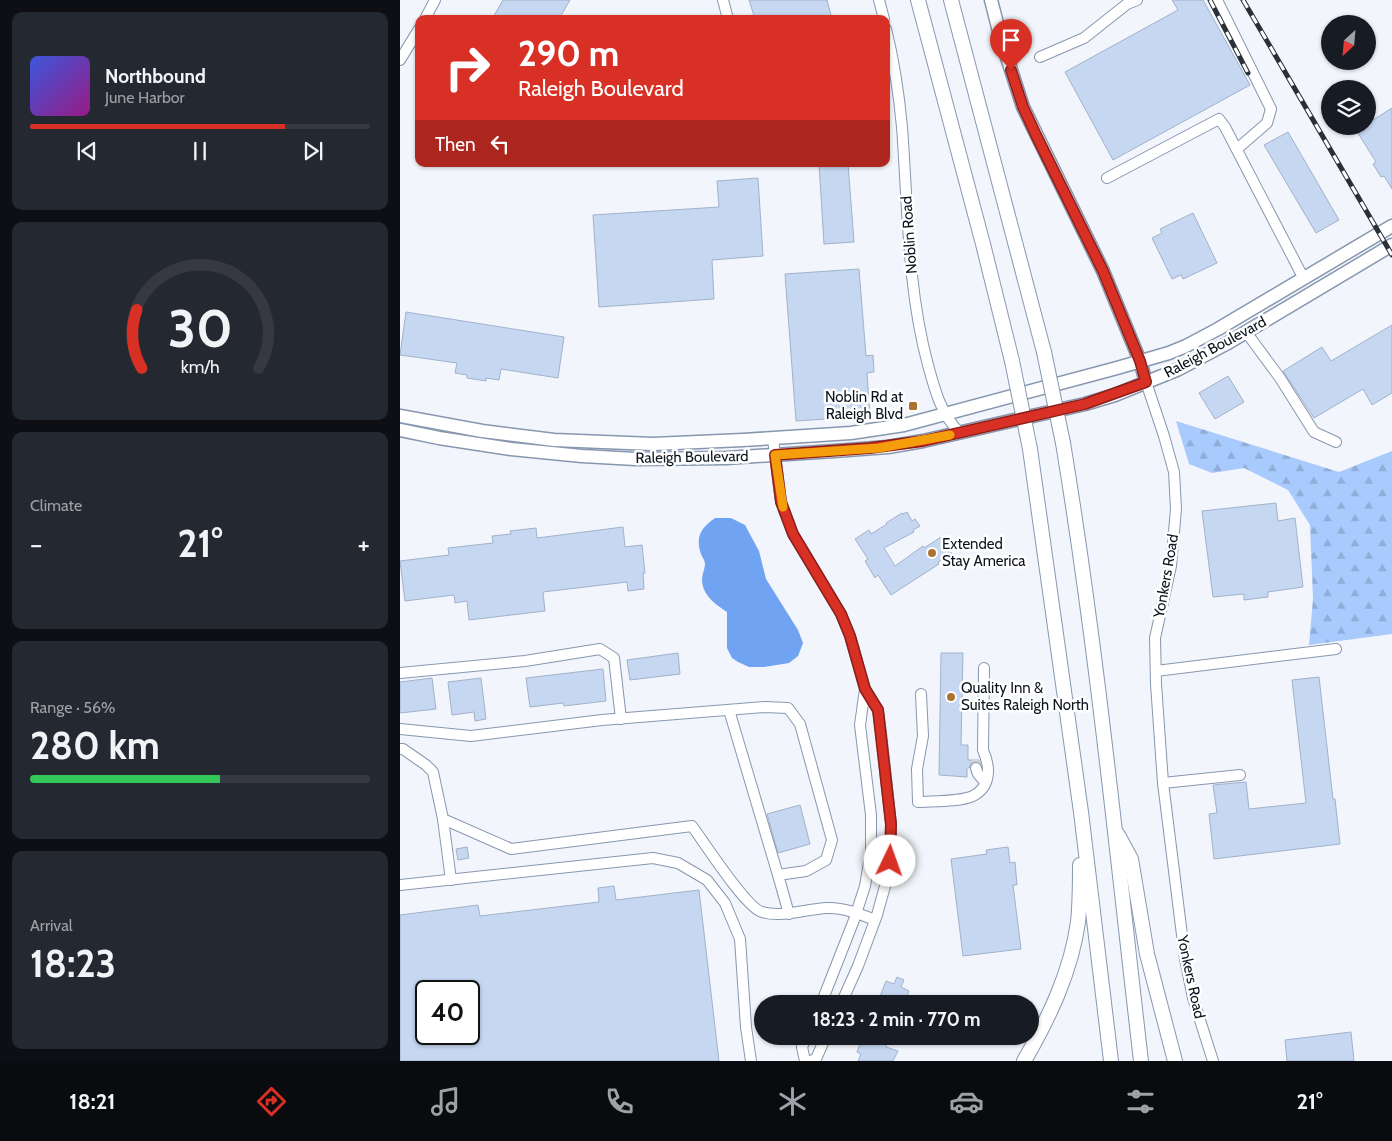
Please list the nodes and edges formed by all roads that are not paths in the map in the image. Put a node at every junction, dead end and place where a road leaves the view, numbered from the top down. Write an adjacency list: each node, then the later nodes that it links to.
1 (435, 0): 9 (street)
2 (723, 0): 10 (street)
3 (879, 0): 11 (street)
4 (918, 0): 45 (highway, bridge)
5 (951, 0): 47 (highway, bridge)
6 (991, 0): 22 (main road, Yonkers Road)
7 (1137, 0): 14 (street)
8 (1217, 0): 16 (street)
9 (427, 15)
10 (727, 15)
11 (883, 15)
12 (415, 36): 15 (street)
13 (890, 46): 24 (street, Noblin Road)
14 (1040, 57)
15 (400, 60)
16 (1237, 149): 17 (street); 20 (street)
17 (1107, 178)
18 (1392, 226): 20 (main road, Raleigh Boulevard)
19 (1392, 245): 21 (main road, Raleigh Boulevard)
20 (1304, 279): 22 (main road, Raleigh Boulevard)
21 (1246, 332): 23 (main road, Raleigh Boulevard); 29 (street)
22 (1140, 361): 23 (main road, Yonkers Road); 24 (main road, Raleigh Boulevard)
23 (1146, 382): 27 (main road, Raleigh Boulevard); 33 (street, Yonkers Road)
24 (944, 414): 27 (street, Noblin Road); 28 (main road, Raleigh Boulevard)
25 (400, 416): 28 (main road, Raleigh Boulevard)
26 (400, 430): 30 (main road, Raleigh Boulevard)
27 (960, 433): 30 (main road, Raleigh Boulevard)
28 (774, 438): 30 (street)
29 (1336, 442)
30 (775, 455): 35 (street)
31 (1336, 649): 33 (street)
32 (984, 668): 41 (street)
33 (1156, 671): 44 (street, Yonkers Road)
34 (400, 673): 38 (street)
35 (865, 689): 51 (street); 53 (street)
36 (921, 694): 43 (street)
37 (728, 710): 38 (street); 48 (street); 48 (street)
38 (621, 718): 39 (street)
39 (400, 729)
40 (400, 749): 46 (street)
41 (983, 750): 43 (street); 43 (street)
42 (1240, 775): 44 (street)
43 (986, 782)
44 (1163, 782): 65 (street, Yonkers Road)
45 (1081, 812): 61 (highway); 62 (highway)
46 (443, 819): 49 (street); 52 (street)
47 (1114, 829): 63 (highway); 64 (highway)
48 (778, 875): 52 (street)
49 (450, 880): 50 (street); 58 (street)
50 (400, 885)
51 (857, 913): 52 (street); 53 (street); 54 (street)
52 (789, 914)
53 (875, 920): 55 (street)
54 (825, 995)
55 (846, 995)
56 (803, 1045): 59 (street)
57 (822, 1045): 60 (street)
58 (751, 1061)
59 (805, 1061)
60 (810, 1061)
61 (1024, 1061)
62 (1111, 1061)
63 (1141, 1061)
64 (1175, 1061)
65 (1213, 1061)

